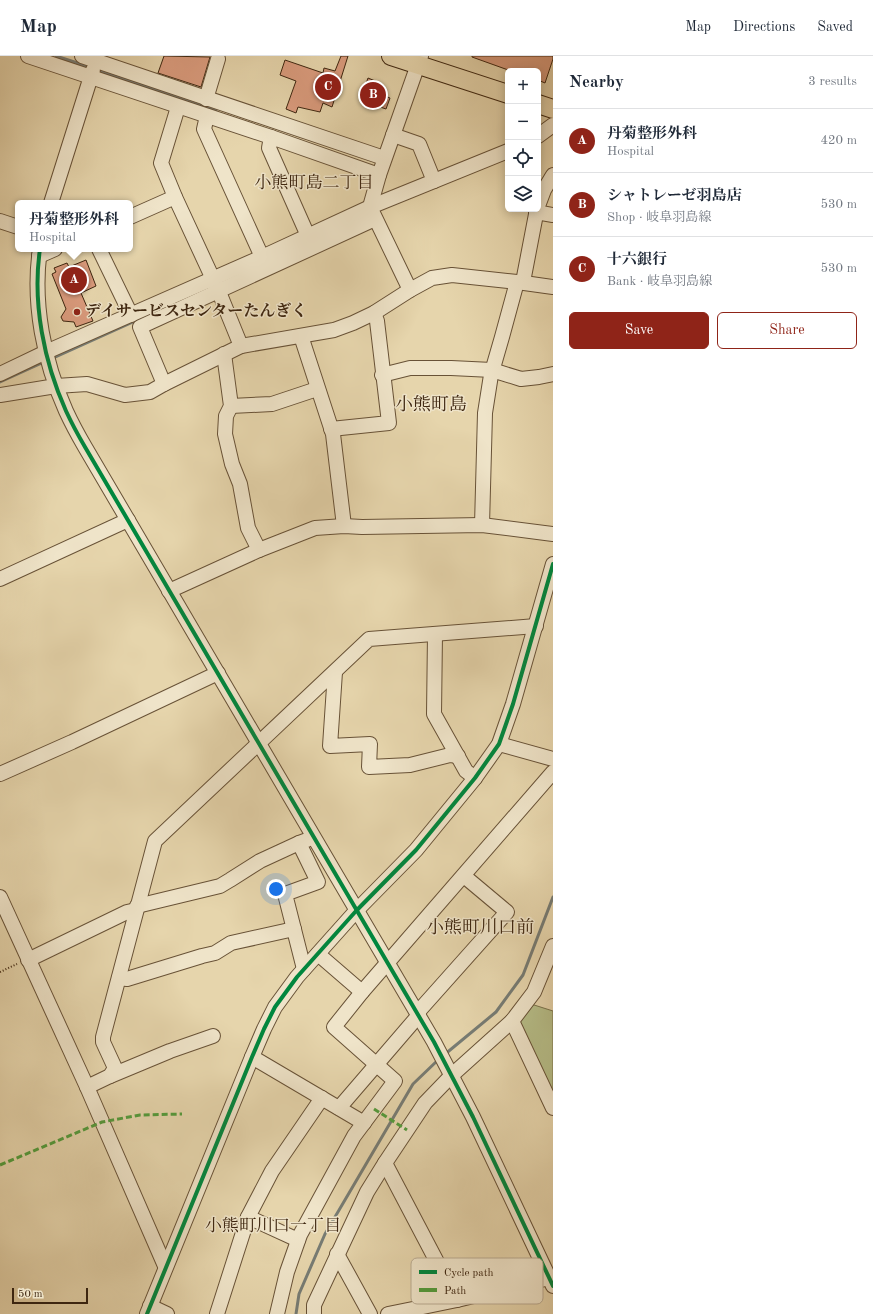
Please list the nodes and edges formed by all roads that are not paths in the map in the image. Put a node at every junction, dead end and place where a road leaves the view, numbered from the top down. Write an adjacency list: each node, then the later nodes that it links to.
1 (28, 56): 7 (street)
2 (82, 56): 4 (street)
3 (391, 56): 6 (main road)
4 (97, 58): 7 (street); 9 (street)
5 (218, 59): 9 (street)
6 (419, 61): 8 (main road); 16 (street)
7 (90, 78): 11 (street); 25 (street)
8 (505, 93)
9 (206, 98): 19 (street)
10 (541, 105): 12 (main road)
11 (178, 107): 13 (street); 23 (street)
12 (553, 109)
13 (207, 116): 17 (street); 37 (street)
14 (553, 125): 15 (street)
15 (541, 134)
16 (393, 135): 19 (street); 22 (street)
17 (271, 137): 20 (street); 33 (street)
18 (505, 153): 22 (street)
19 (384, 158): 20 (street)
20 (379, 175): 28 (street)
21 (553, 175): 24 (street)
22 (434, 181): 28 (street)
23 (175, 197): 30 (street); 39 (street)
24 (541, 198)
25 (52, 200)
26 (541, 210): 29 (street)
27 (536, 212): 38 (street)
28 (372, 213): 33 (street); 34 (street); 41 (street)
29 (553, 215)
30 (133, 216)
31 (0, 221): 32 (street)
32 (15, 226)
33 (308, 236): 34 (street)
34 (292, 251): 37 (street); 39 (street)
35 (40, 252): 46 (street)
36 (101, 252): 43 (street)
37 (262, 257): 39 (street)
38 (520, 282): 40 (street); 41 (street); 48 (street)
39 (216, 285): 43 (street); 45 (street)
40 (553, 287)
41 (410, 290): 42 (street)
42 (374, 313): 44 (street); 51 (street)
43 (135, 319): 46 (street); 52 (street)
44 (301, 336): 45 (street); 54 (street)
45 (241, 346): 47 (street)
46 (46, 352): 49 (street); 53 (street)
47 (224, 354): 52 (street); 56 (street)
48 (492, 370): 50 (street); 51 (street); 59 (street)
49 (0, 374)
50 (553, 374)
51 (382, 375): 57 (street)
52 (164, 384): 53 (street)
53 (56, 386): 55 (street); 58 (street)
54 (317, 389): 56 (street); 57 (street)
55 (0, 395)
56 (231, 406): 62 (street)
57 (331, 429): 60 (street)
58 (128, 520): 64 (street); 65 (street)
59 (482, 525): 60 (street); 61 (street)
60 (344, 526): 62 (street)
61 (553, 534)
62 (259, 550): 65 (street)
63 (553, 564): 66 (street)
64 (0, 579)
65 (169, 591): 69 (street)
66 (536, 626): 67 (street); 71 (street)
67 (435, 634): 68 (street); 72 (street)
68 (335, 672): 70 (street); 72 (street)
69 (218, 673): 70 (street); 75 (street)
70 (259, 743): 77 (street); 81 (street)
71 (499, 744): 73 (street); 76 (street)
72 (458, 756): 76 (street)
73 (553, 758)
74 (553, 772): 79 (street)
75 (0, 774)
76 (475, 778): 82 (street)
77 (313, 836): 78 (street); 82 (street)
78 (299, 843): 81 (street); 83 (street)
79 (464, 876): 87 (street); 91 (street)
80 (0, 897): 86 (street)
81 (137, 908): 86 (street); 89 (street)
82 (356, 910): 85 (street); 87 (street)
83 (294, 929): 88 (street); 89 (street)
84 (553, 946): 92 (street)
85 (318, 954): 88 (street); 90 (street)
86 (28, 960): 98 (street)
87 (388, 963): 90 (street); 91 (street)
88 (304, 969): 94 (street)
89 (119, 978): 97 (street)
90 (362, 992): 95 (street)
91 (418, 1014): 95 (street); 96 (street)
92 (512, 1021): 96 (street); 101 (street)
93 (214, 1036): 97 (street)
94 (252, 1057): 99 (street); 110 (street)
95 (376, 1065): 100 (street); 102 (street)
96 (451, 1072): 103 (street); 108 (street)
97 (110, 1076): 98 (street)
98 (87, 1087): 110 (street)
99 (322, 1098): 100 (street); 104 (street)
100 (339, 1108): 102 (street)
101 (553, 1108)
102 (364, 1122): 105 (street)
103 (385, 1163): 106 (street); 107 (street)
104 (248, 1217): 105 (street); 115 (street)
105 (298, 1240): 116 (street)
106 (337, 1254): 117 (street); 118 (street)
107 (435, 1258)
108 (541, 1258)
109 (543, 1262): 111 (street)
110 (166, 1266): 113 (street)
111 (552, 1281)
112 (437, 1304): 119 (street)
113 (148, 1310): 114 (street)
114 (167, 1314)
115 (217, 1314)
116 (277, 1314)
117 (314, 1314)
118 (370, 1314)
119 (388, 1314)

